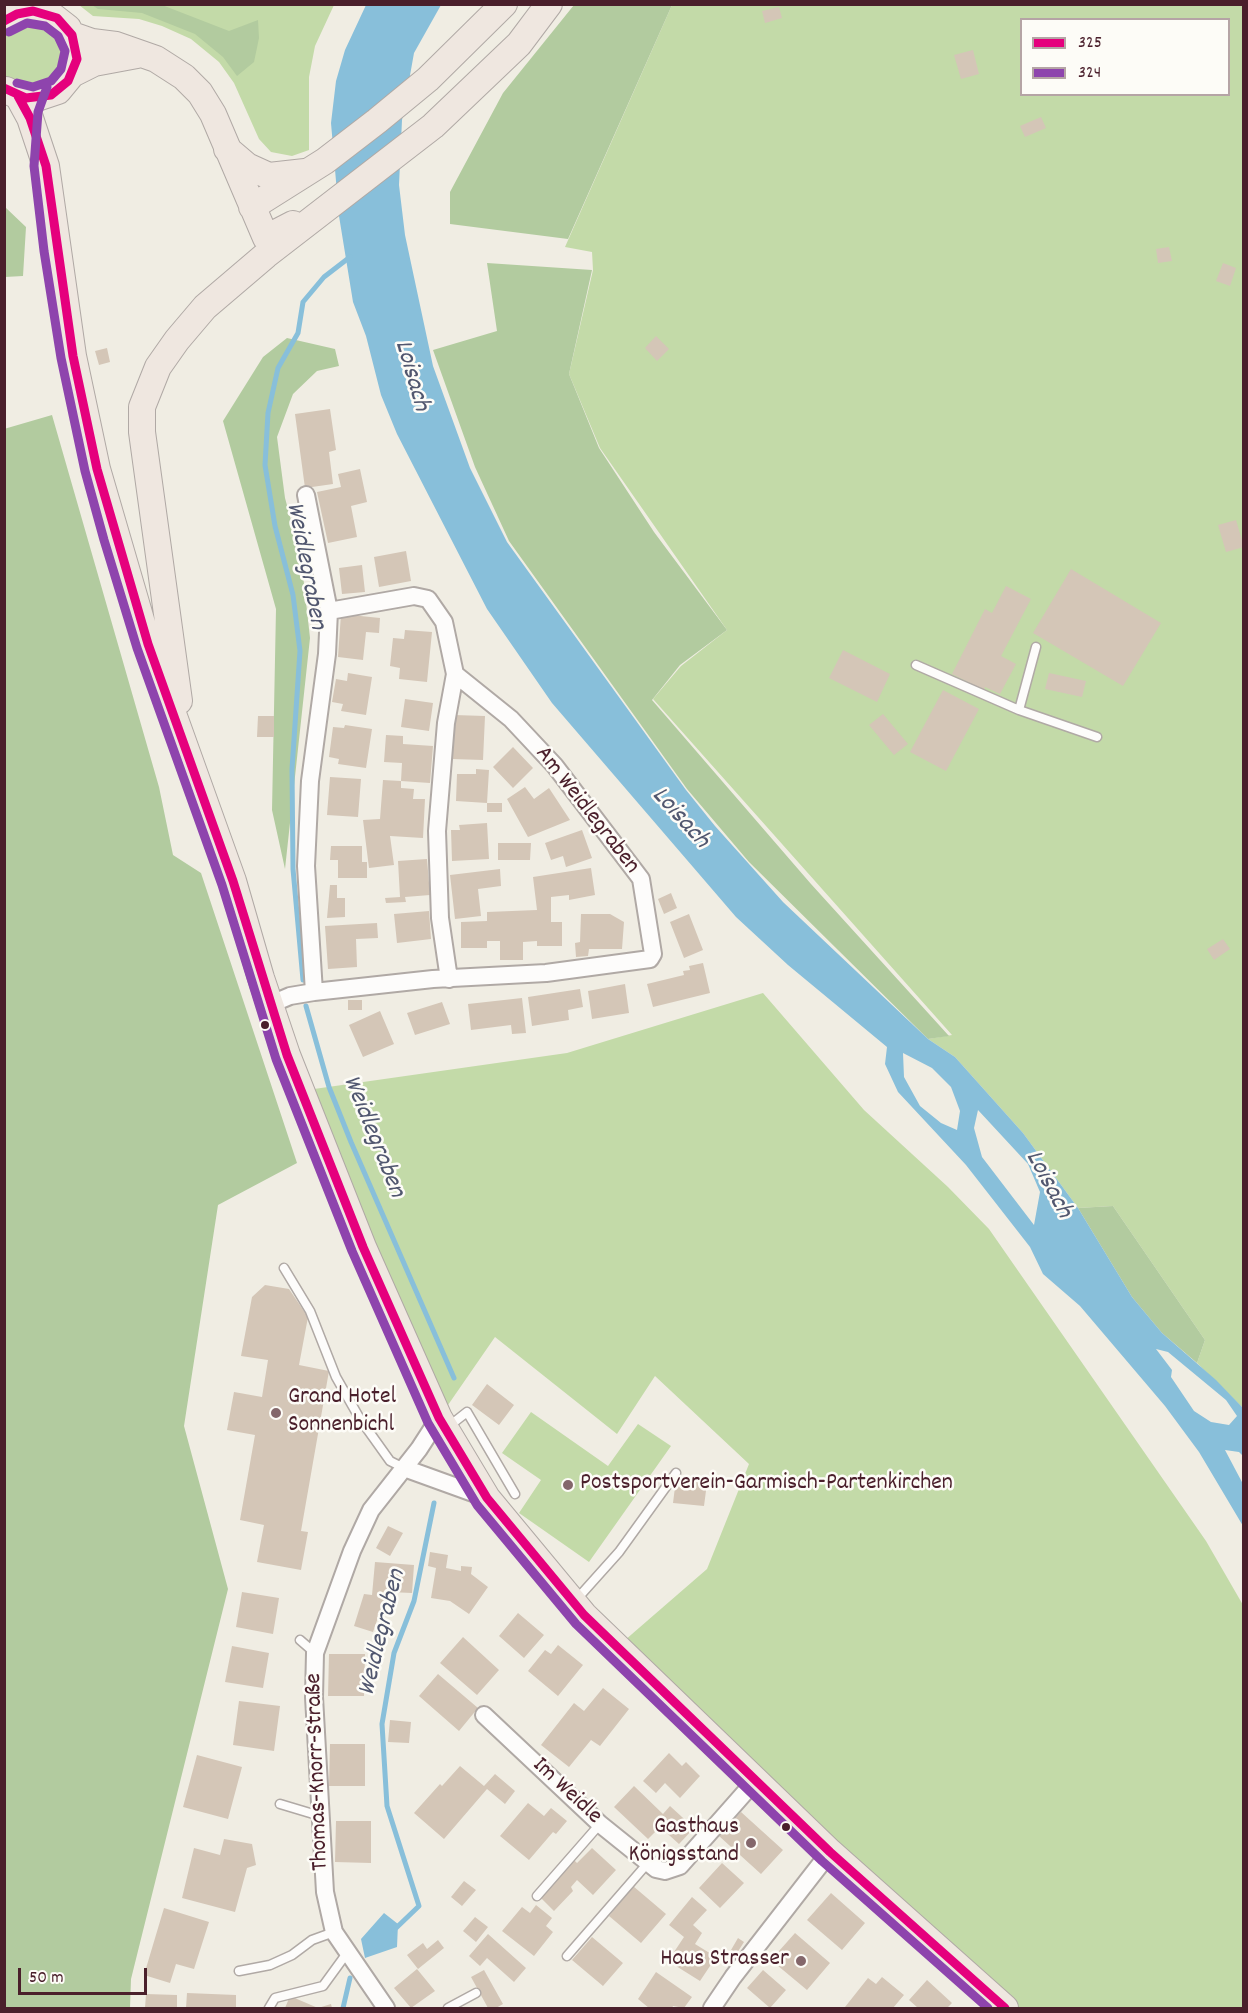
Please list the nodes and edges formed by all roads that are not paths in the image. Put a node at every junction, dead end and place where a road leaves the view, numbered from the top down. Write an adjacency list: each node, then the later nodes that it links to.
1 (504, 4): 10 (main road)
2 (549, 4): 11 (main road)
3 (4, 21): 4 (main road)
4 (72, 35): 5 (main road); 6 (main road)
5 (140, 54): 6 (main road); 8 (main road)
6 (65, 83): 7 (main road); 9 (main road)
7 (11, 92): 9 (main road)
8 (227, 149): 10 (main road); 12 (main road)
9 (46, 166): 20 (main road)
10 (318, 166): 12 (main road)
11 (328, 206): 12 (main road); 20 (main road)
12 (252, 207)
13 (306, 495): 14 (street)
14 (329, 611): 17 (street); 22 (street)
15 (1036, 647): 18 (lane)
16 (916, 665): 18 (lane)
17 (455, 674): 21 (street); 21 (street, Am Weidlegraben)
18 (1019, 710): 19 (lane)
19 (1097, 736)
20 (184, 746): 23 (main road)
21 (449, 979): 22 (street, Am Weidlegraben)
22 (314, 992): 23 (street, Am Weidlegraben)
23 (269, 1005): 25 (main road)
24 (284, 1268): 26 (lane)
25 (442, 1424): 26 (street, Thomas-Knorr-Straße); 28 (lane); 29 (main road)
26 (404, 1468): 29 (street); 32 (street, Thomas-Knorr-Straße)
27 (676, 1473): 30 (lane)
28 (515, 1494)
29 (487, 1498): 30 (main road)
30 (574, 1603): 34 (main road)
31 (300, 1640): 32 (lane)
32 (315, 1653): 36 (street, Thomas-Knorr-Straße)
33 (484, 1715): 37 (street, Im Weidle)
34 (755, 1781): 38 (main road); 39 (street)
35 (280, 1804): 36 (lane)
36 (320, 1816): 41 (street, Thomas-Knorr-Straße)
37 (600, 1824): 39 (street, Im Weidle); 40 (lane)
38 (830, 1852): 49 (street); 50 (main road)
39 (647, 1864): 43 (lane)
40 (537, 1896)
41 (333, 1932): 42 (street, Thomas-Knorr-Straße); 44 (lane)
42 (347, 1953): 46 (lane); 47 (street, Thomas-Knorr-Straße)
43 (567, 1956)
44 (239, 1971)
45 (476, 1993): 48 (lane)
46 (269, 2008)
47 (386, 2008)
48 (448, 2008)
49 (712, 2008)
50 (1005, 2008)

